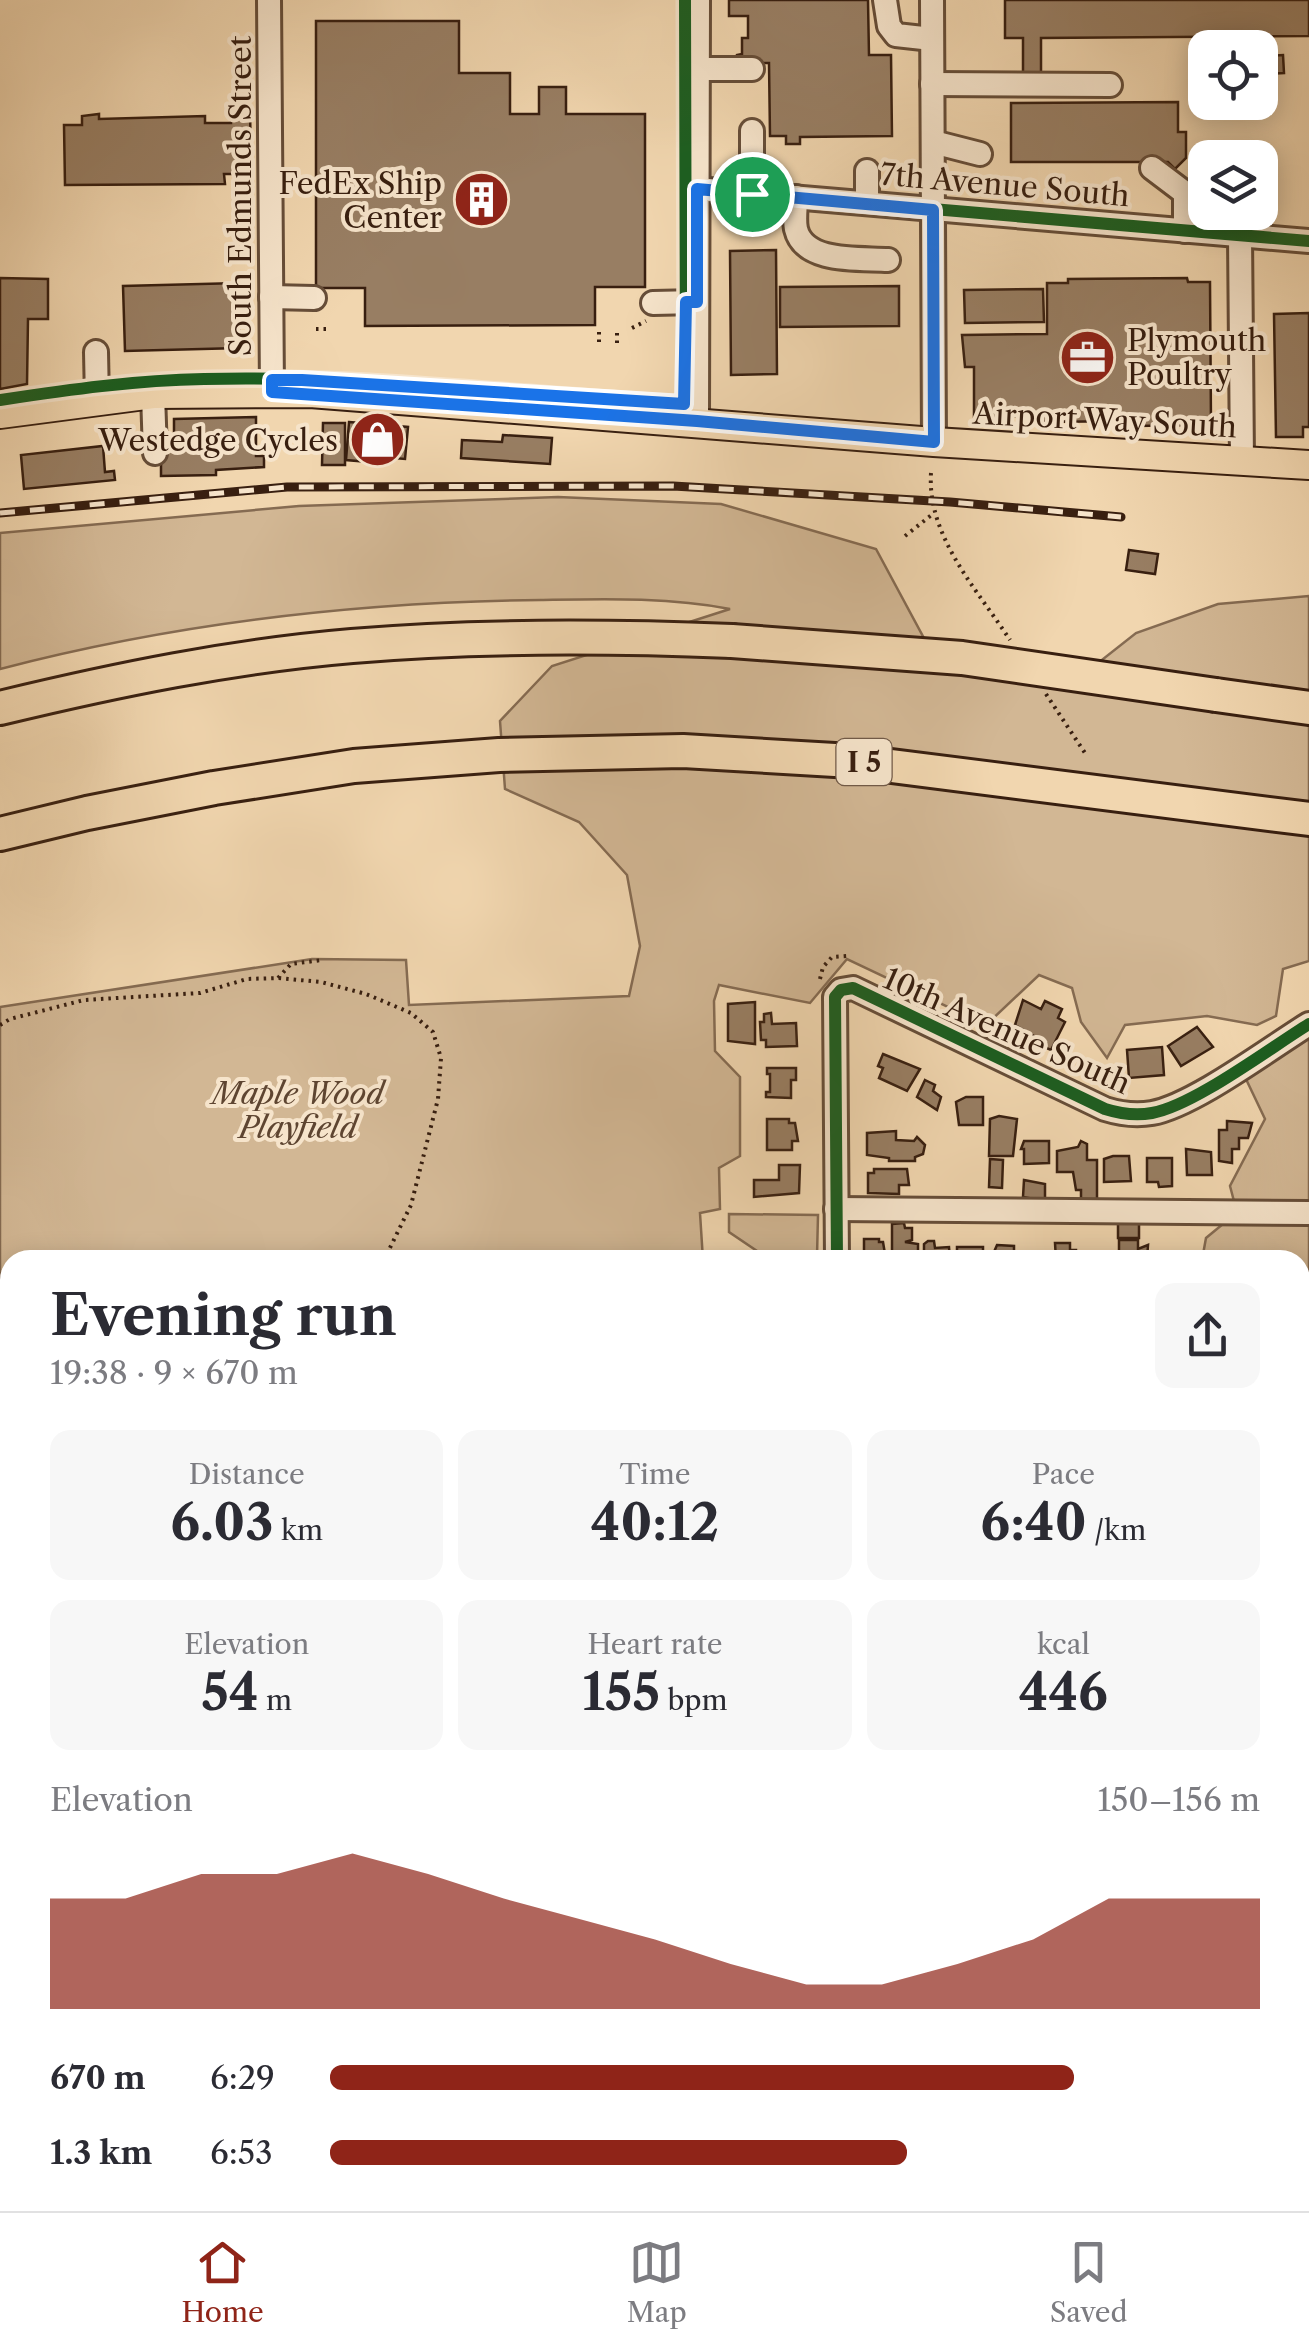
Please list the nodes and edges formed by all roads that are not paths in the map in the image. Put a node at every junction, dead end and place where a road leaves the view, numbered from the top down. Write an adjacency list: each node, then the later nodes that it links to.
1 (268, 0): 26 (street, South Edmunds Street)
2 (698, 0): 6 (street)
3 (885, 0): 5 (street)
4 (932, 0): 5 (street)
5 (932, 39): 8 (street)
6 (697, 69): 7 (street); 15 (street)
7 (752, 69)
8 (932, 84): 9 (street); 11 (street)
9 (1110, 85)
10 (752, 131): 16 (street)
11 (932, 142): 12 (street); 19 (street)
12 (980, 154)
13 (1152, 168): 23 (street)
14 (867, 170): 18 (street)
15 (697, 189): 16 (street, 7th Avenue South); 28 (street)
16 (752, 194): 17 (street, 7th Avenue South)
17 (796, 198): 18 (street, 7th Avenue South); 25 (street)
18 (867, 204): 19 (street, 7th Avenue South)
19 (933, 210): 23 (street, 7th Avenue South); 36 (street)
20 (1206, 230): 23 (street, 7th Avenue South)
21 (1249, 230): 38 (street)
22 (1258, 230): 24 (street, 7th Avenue South)
23 (1185, 231)
24 (1309, 241)
25 (888, 260)
26 (271, 298): 27 (street); 31 (street, South Edmunds Street)
27 (314, 298)
28 (697, 302): 29 (street); 35 (street)
29 (650, 312)
30 (96, 352): 33 (street)
31 (272, 392): 32 (main road, Airport Way South); 35 (main road, Airport Way South)
32 (153, 394): 33 (main road, Airport Way South); 37 (street)
33 (96, 400): 34 (main road, Airport Way South)
34 (0, 414)
35 (697, 421): 36 (main road, Airport Way South)
36 (934, 442): 38 (main road, Airport Way South)
37 (156, 453)
38 (1242, 461): 39 (main road, Airport Way South)
39 (1309, 465)
40 (0, 708): 41 (highway, bridge)
41 (1309, 708)
42 (1309, 819): 43 (highway, I 5)
43 (0, 834)
44 (1309, 1024): 45 (street, 10th Avenue South)
45 (836, 1210): 46 (street); 47 (street)
46 (1309, 1214)
47 (837, 1250)

